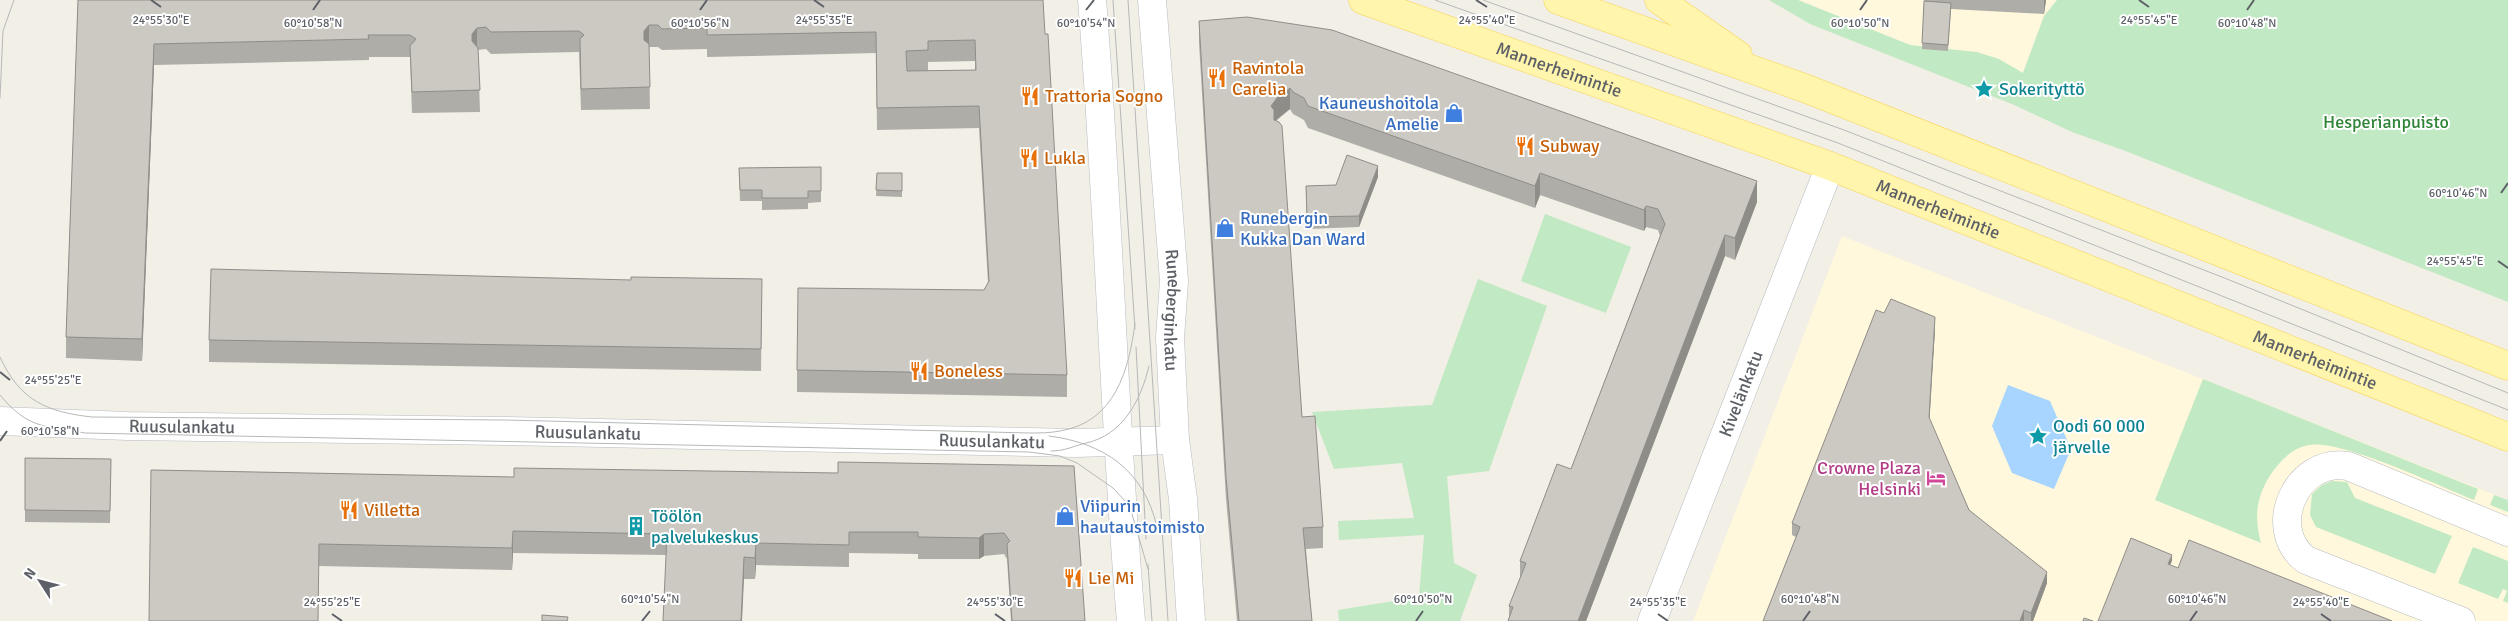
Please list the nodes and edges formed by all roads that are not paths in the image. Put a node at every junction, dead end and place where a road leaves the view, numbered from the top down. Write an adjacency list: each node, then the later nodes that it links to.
1 (1092, 0): 12 (street)
2 (1152, 0): 11 (street, Runeberginkatu)
3 (1363, 0): 7 (main road, Mannerheimintie)
4 (1558, 0): 6 (main road)
5 (1659, 0): 6 (main road)
6 (1766, 74): 8 (main road)
7 (1830, 166): 10 (main road, Mannerheimintie); 16 (street, Kivelänkatu)
8 (2508, 366)
9 (0, 421): 12 (street, Ruusulankatu)
10 (2508, 437)
11 (1175, 440): 12 (street, Ruusulankatu); 15 (street, Runeberginkatu)
12 (1118, 443): 14 (street)
13 (2508, 532): 17 (street)
14 (1131, 621)
15 (1191, 621)
16 (1652, 621)
17 (2461, 621)

